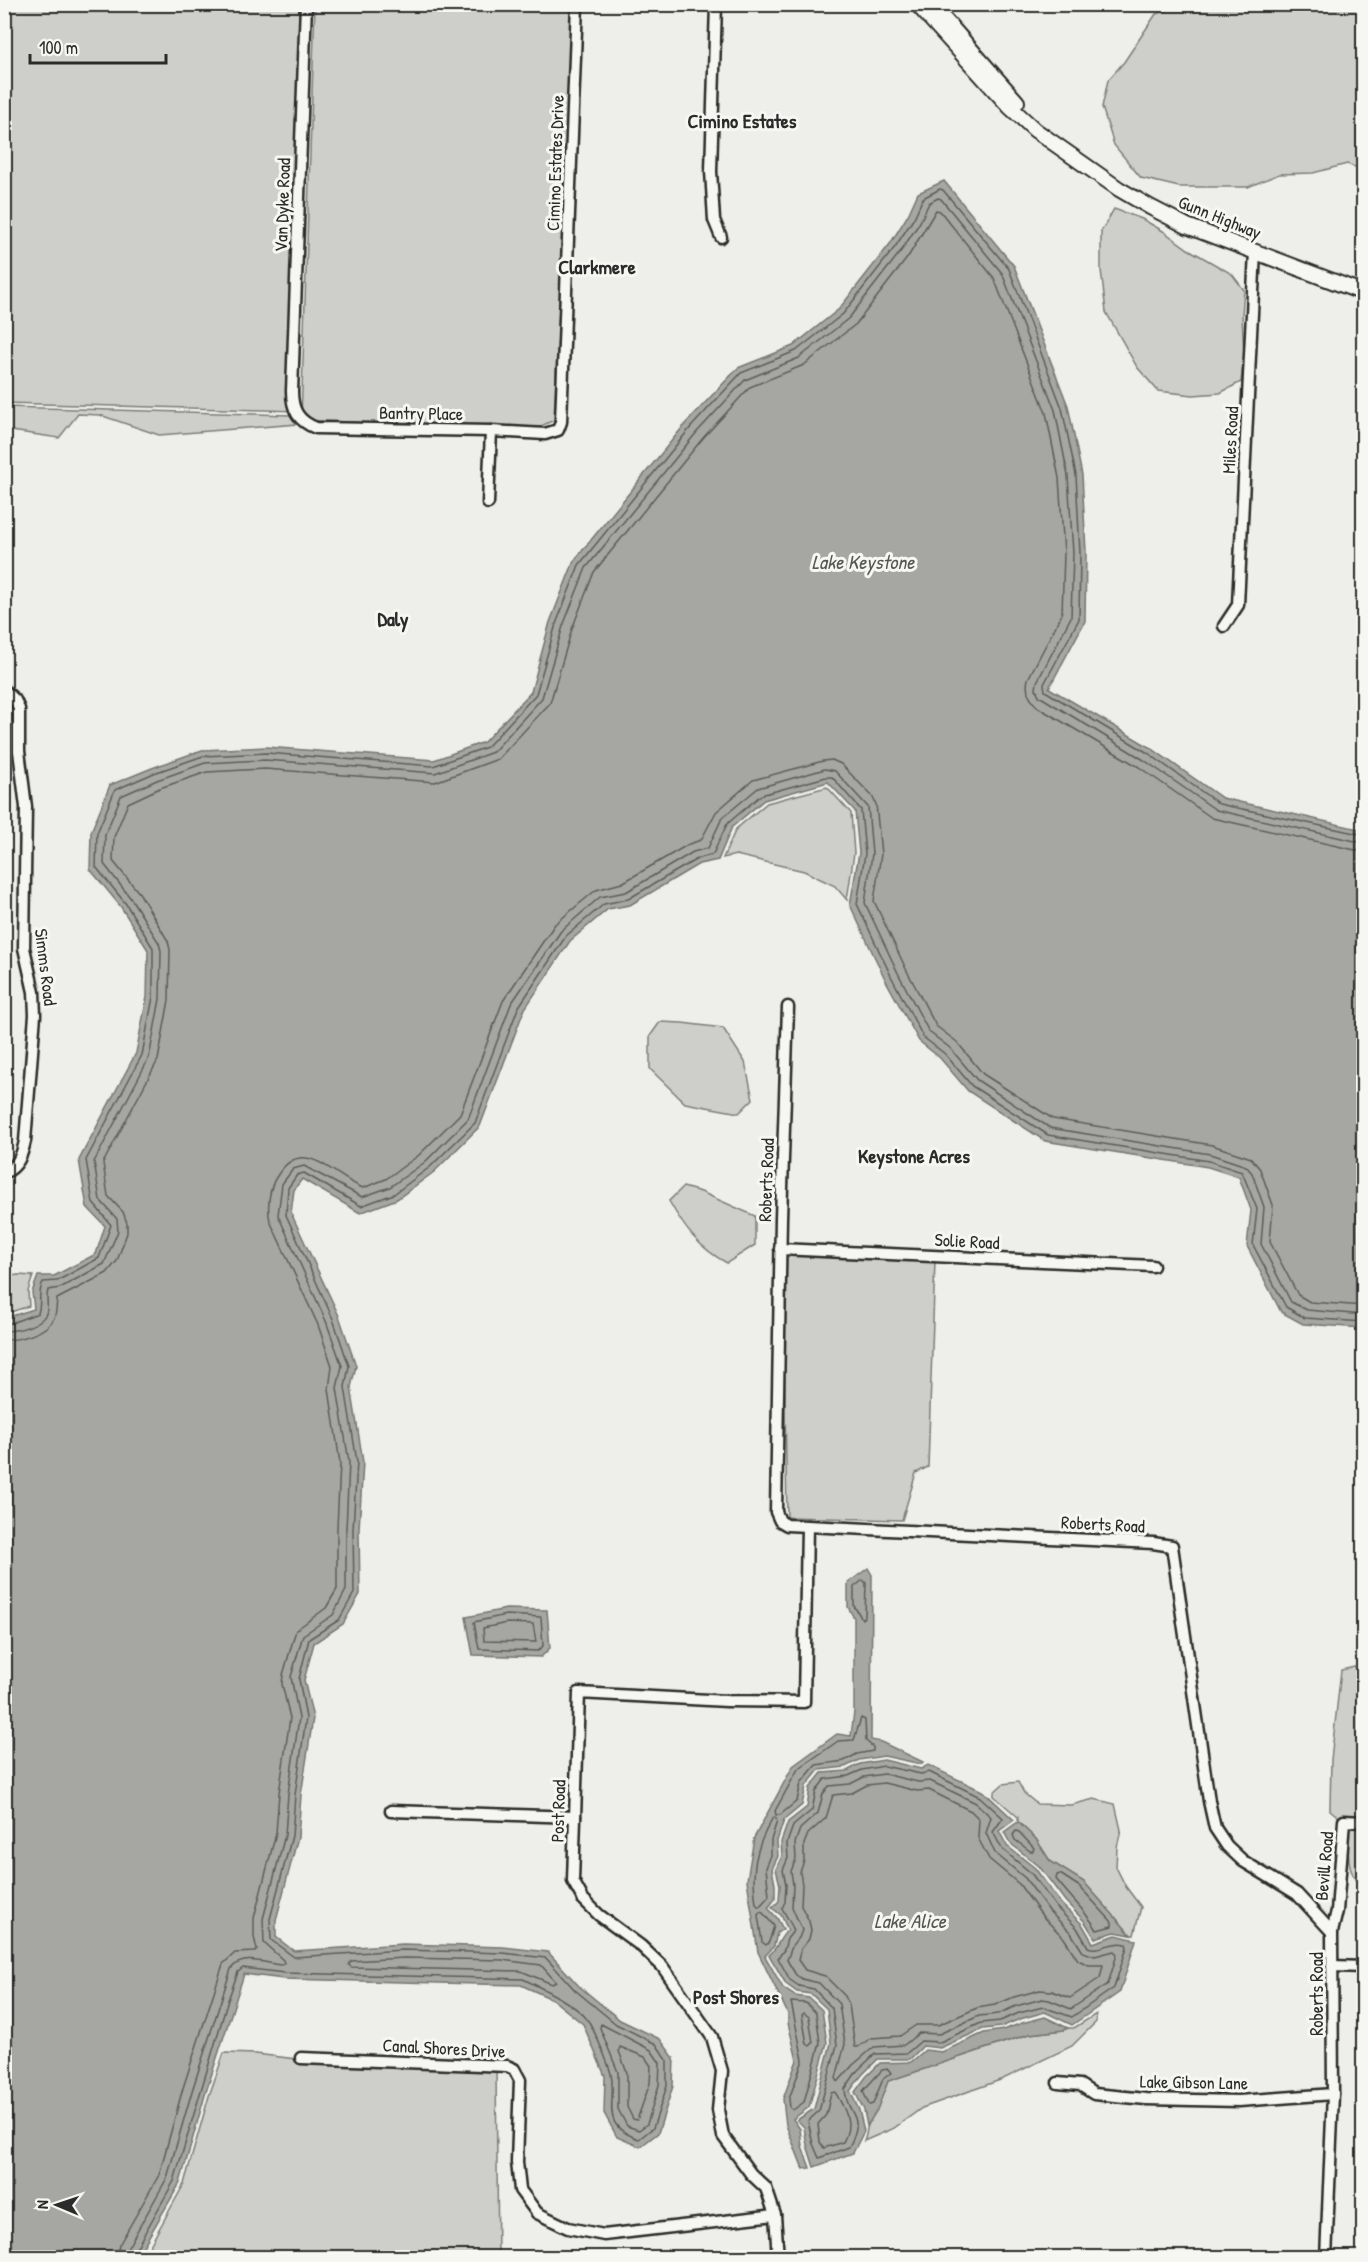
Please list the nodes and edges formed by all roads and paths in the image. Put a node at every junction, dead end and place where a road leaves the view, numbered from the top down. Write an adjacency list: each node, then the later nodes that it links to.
1 (306, 4): 10 (street, Van Dyke Road)
2 (578, 4): 11 (street, Cimino Estates Drive)
3 (716, 4): 7 (street)
4 (917, 4): 6 (main road, Gunn Highway)
5 (931, 4): 6 (main road, Gunn Highway)
6 (1072, 156): 8 (main road, Gunn Highway)
7 (721, 237)
8 (1255, 250): 9 (main road, Gunn Highway); 14 (street, Miles Road)
9 (1364, 293)
10 (293, 407): 12 (street, Bantry Place)
11 (558, 430): 12 (street, Bantry Place)
12 (490, 431): 13 (street)
13 (488, 503)
14 (1224, 626)
15 (4, 690): 17 (street, Simms Road)
16 (788, 1007): 18 (street, Roberts Road)
17 (4, 1173)
18 (780, 1249): 19 (street, Solie Road); 20 (street, Roberts Road)
19 (1153, 1266)
20 (807, 1526): 22 (street, Post Road); 24 (street, Roberts Road)
21 (391, 1811): 22 (street)
22 (575, 1817): 30 (street, Post Road)
23 (1364, 1822): 24 (street, Bevill Road)
24 (1332, 1932): 25 (street, Roberts Road)
25 (1332, 1966): 26 (street); 29 (street, Roberts Road)
26 (1364, 1967)
27 (301, 2058): 30 (street, Canal Shores Drive)
28 (1058, 2083): 29 (street, Lake Gibson Lane)
29 (1333, 2094): 32 (street, Roberts Road)
30 (775, 2215): 31 (street, Post Road)
31 (778, 2258)
32 (1326, 2258)

